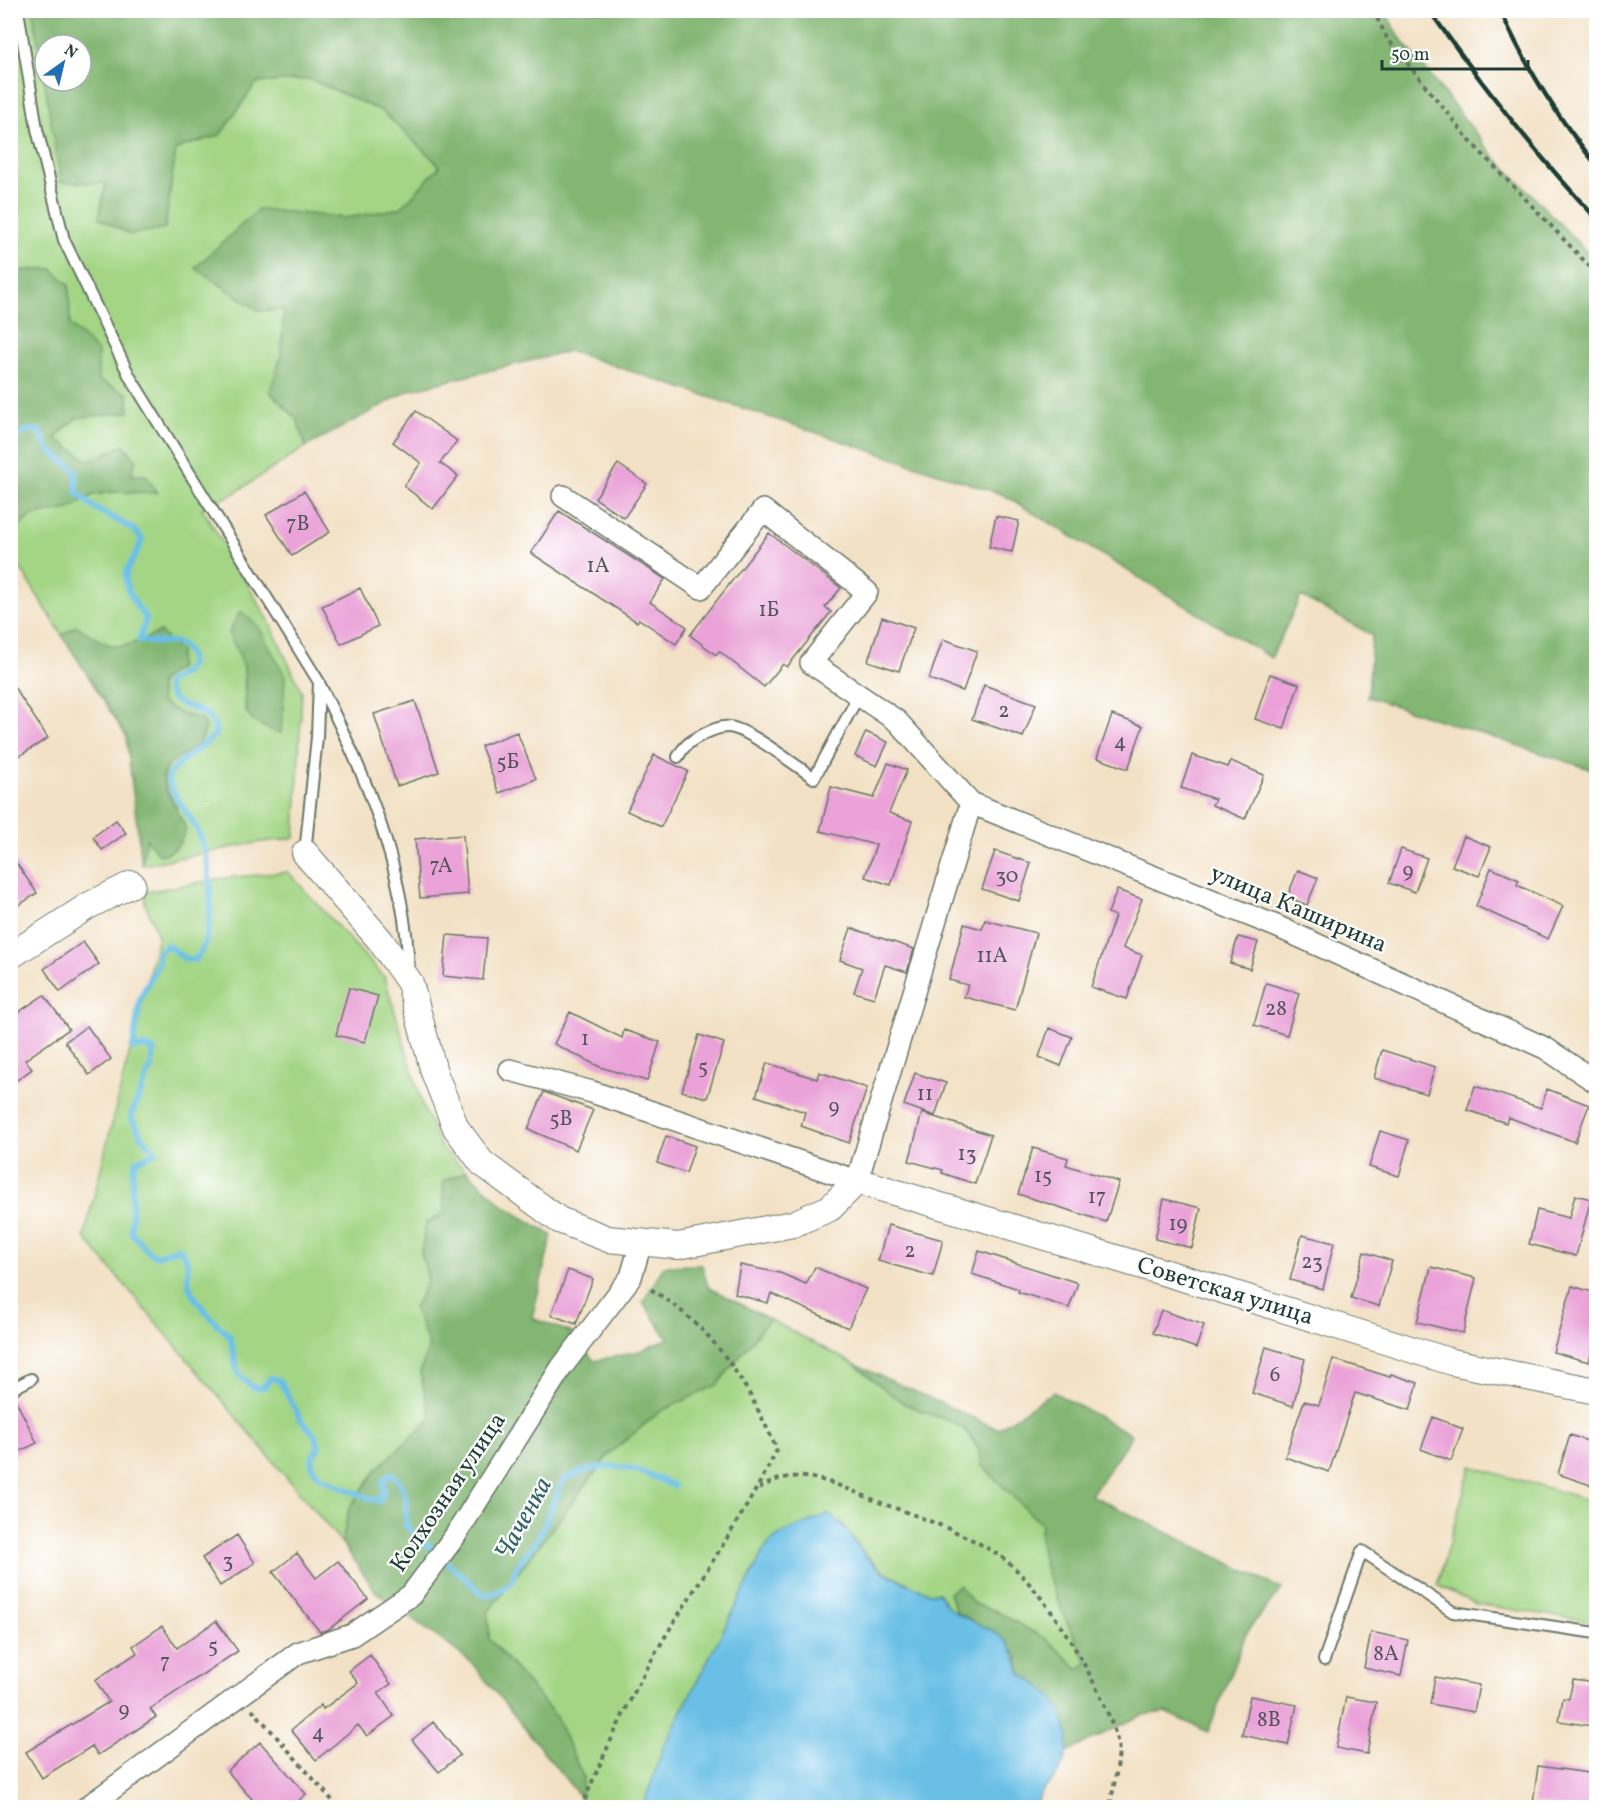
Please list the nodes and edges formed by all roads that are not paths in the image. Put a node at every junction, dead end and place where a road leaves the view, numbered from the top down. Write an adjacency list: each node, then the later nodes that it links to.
1 (18, 10): 3 (lane)
2 (563, 496): 4 (street)
3 (319, 682): 7 (lane); 10 (lane)
4 (859, 695): 5 (lane); 6 (street)
5 (678, 757)
6 (971, 803): 12 (street, улица Каширина); 13 (street)
7 (305, 853): 10 (street)
8 (132, 884): 9 (street)
9 (10, 956)
10 (410, 983): 14 (street)
11 (510, 1070): 13 (street)
12 (1596, 1082)
13 (857, 1181): 14 (street); 17 (street, Советская улица)
14 (641, 1243): 20 (street, Колхозная улица)
15 (32, 1379): 16 (lane)
16 (10, 1390)
17 (1596, 1391)
18 (1596, 1633): 19 (lane)
19 (1324, 1660)
20 (86, 1808)

